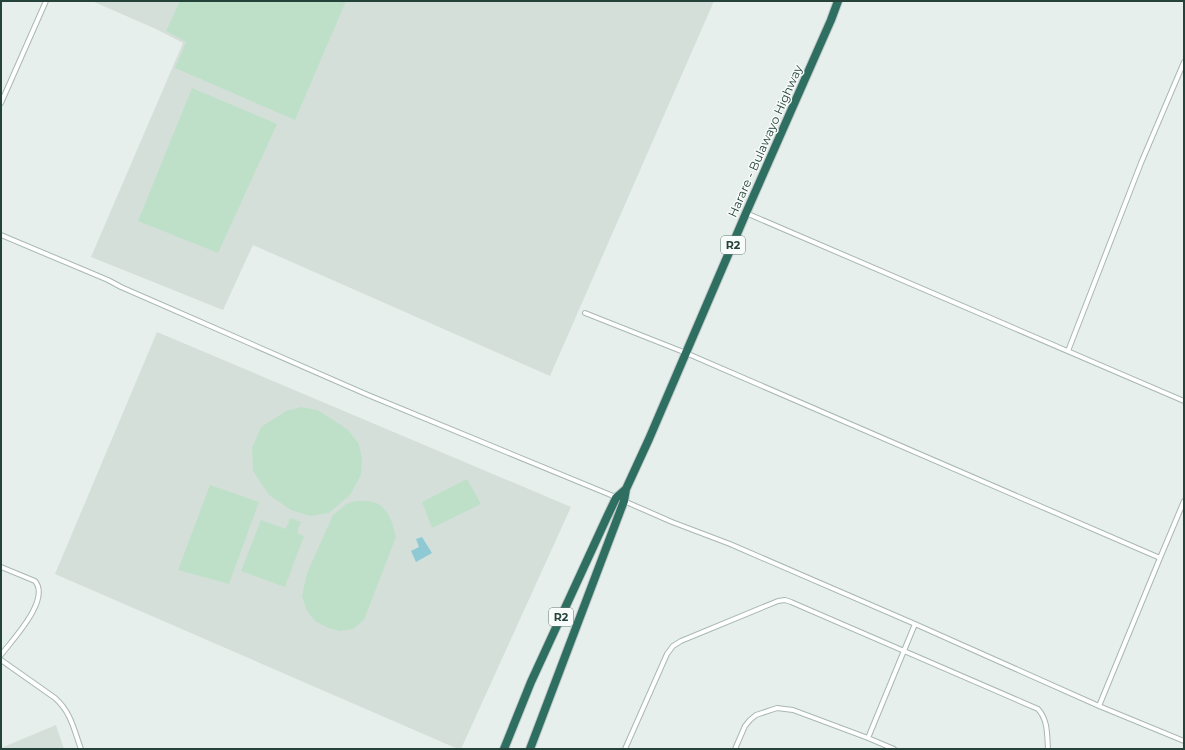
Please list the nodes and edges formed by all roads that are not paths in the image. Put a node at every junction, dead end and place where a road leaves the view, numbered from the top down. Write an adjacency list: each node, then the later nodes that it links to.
1 (46, 1): 4 (street)
2 (838, 1): 5 (highway, Harare - Bulawayo Highway / R2)
3 (1184, 62): 8 (street)
4 (1, 103)
5 (746, 213): 8 (street); 9 (highway, Harare - Bulawayo Highway / R2)
6 (1, 234): 11 (street)
7 (585, 313): 9 (street)
8 (1068, 352): 10 (street)
9 (686, 353): 11 (highway, Harare - Bulawayo Highway / R2); 13 (street)
10 (1184, 401)
11 (620, 499): 15 (street); 23 (highway, Harare - Bulawayo Highway / R2); 24 (highway, Harare - Bulawayo Highway / R2)
12 (1184, 500): 13 (street)
13 (1160, 558): 19 (street)
14 (1, 566): 17 (street)
15 (915, 624): 16 (street); 19 (street)
16 (904, 652): 20 (street); 25 (street); 28 (street)
17 (1, 655)
18 (1, 660): 22 (street)
19 (1099, 706): 21 (street)
20 (868, 738): 26 (street); 27 (street)
21 (1184, 742)
22 (81, 749)
23 (504, 749)
24 (530, 749)
25 (625, 749)
26 (735, 749)
27 (894, 749)
28 (1048, 749)

